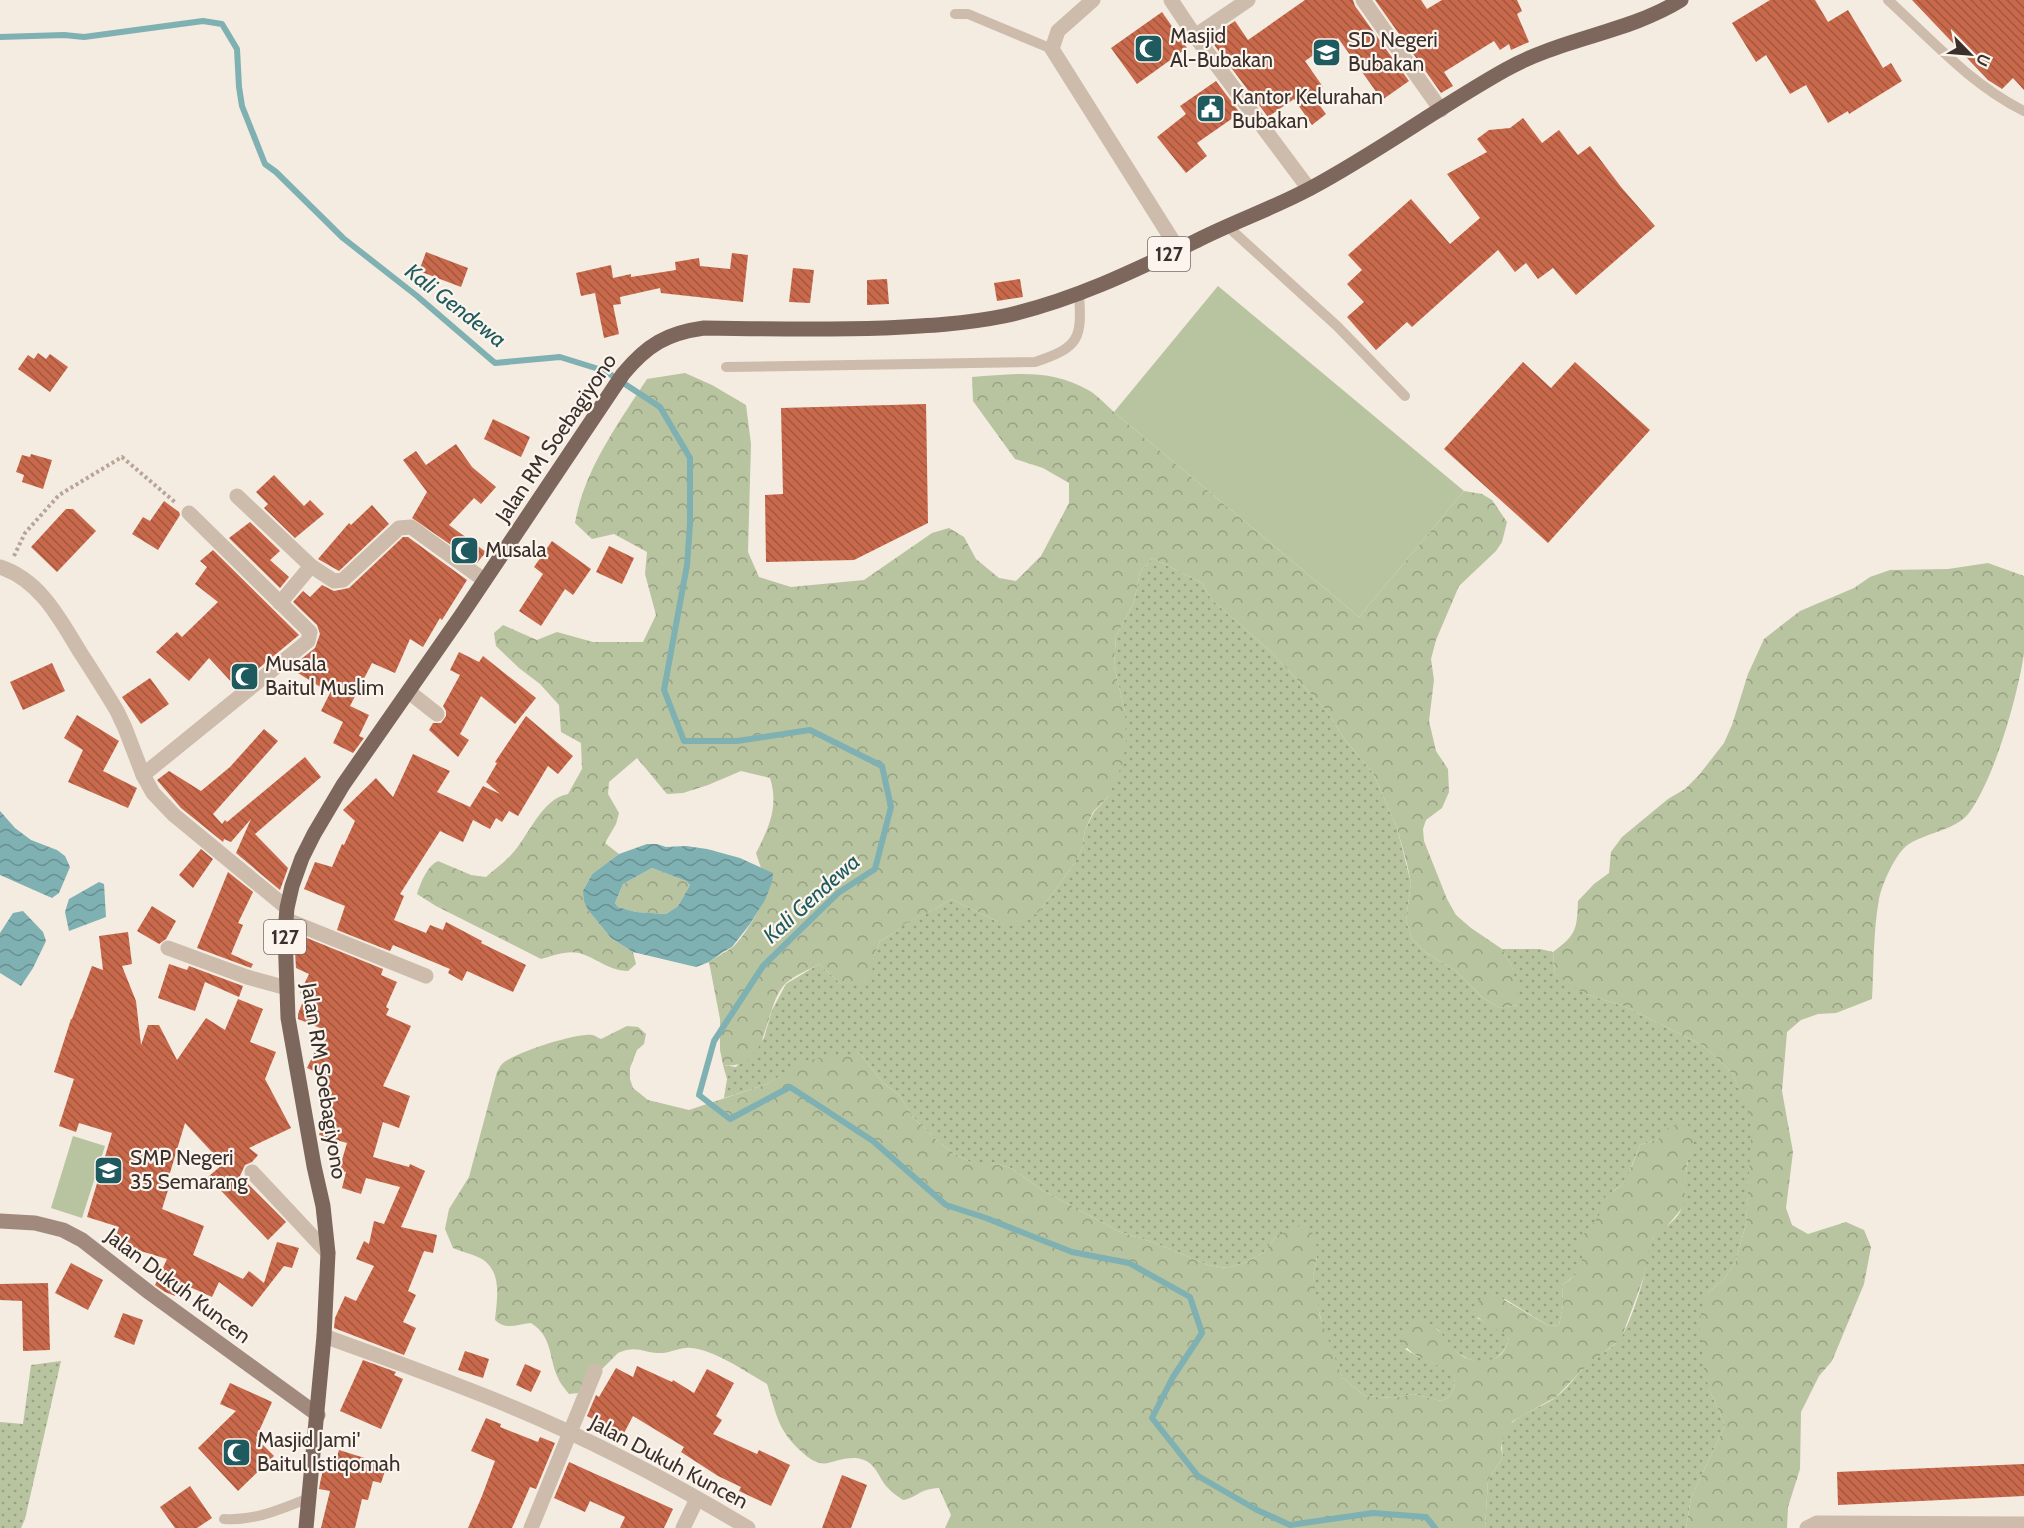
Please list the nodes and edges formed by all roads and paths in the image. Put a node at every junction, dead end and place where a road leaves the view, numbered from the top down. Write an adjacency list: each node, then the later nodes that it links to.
1 (1093, 0): 9 (street)
2 (1171, 0): 8 (street)
3 (1248, 0): 8 (street)
4 (1363, 0): 10 (street)
5 (1681, 0): 10 (main road, Jalan RM Soebagiyono / 127)
6 (1888, 0): 11 (lane)
7 (955, 14): 9 (lane)
8 (1195, 36): 12 (street)
9 (1052, 49): 14 (street)
10 (1441, 110): 12 (main road, Jalan RM Soebagiyono / 127)
11 (2024, 111)
12 (1309, 189): 13 (main road, Jalan RM Soebagiyono / 127)
13 (1226, 225): 14 (main road, Jalan RM Soebagiyono / 127); 17 (lane)
14 (1178, 249): 15 (main road, Jalan RM Soebagiyono / 127)
15 (1079, 293): 16 (lane); 22 (main road, Jalan RM Soebagiyono / 127)
16 (726, 367)
17 (1405, 396)
18 (237, 496): 20 (street)
19 (189, 513): 21 (path); 23 (street)
20 (311, 566): 22 (street); 23 (street)
21 (4, 568): 26 (street)
22 (484, 580): 24 (main road, Jalan RM Soebagiyono / 127)
23 (280, 603): 26 (street)
24 (409, 692): 25 (street); 27 (main road, Jalan RM Soebagiyono / 127)
25 (437, 714)
26 (143, 775): 27 (street)
27 (287, 914): 29 (street); 30 (main road, Jalan RM Soebagiyono / 127)
28 (168, 948): 30 (street)
29 (426, 976)
30 (286, 988): 33 (main road, Jalan RM Soebagiyono / 127)
31 (252, 1172): 33 (street)
32 (0, 1221): 36 (street, Jalan Dukuh Kuncen)
33 (328, 1253): 34 (main road, Jalan RM Soebagiyono / 127)
34 (324, 1336): 36 (main road, Jalan RM Soebagiyono / 127); 37 (street, Jalan Dukuh Kuncen)
35 (595, 1371): 37 (street)
36 (318, 1415): 38 (main road, Jalan RM Soebagiyono / 127)
37 (569, 1433): 39 (street, Jalan Dukuh Kuncen); 44 (street, Jalan Dukuh Kuncen)
38 (309, 1498): 40 (lane); 43 (main road, Jalan RM Soebagiyono / 127)
39 (698, 1499): 45 (street); 46 (street, Jalan Dukuh Kuncen)
40 (224, 1519)
41 (2024, 1524): 42 (street)
42 (1913, 1526): 47 (street)
43 (306, 1528)
44 (531, 1528)
45 (683, 1528)
46 (748, 1528)
47 (1807, 1528)

